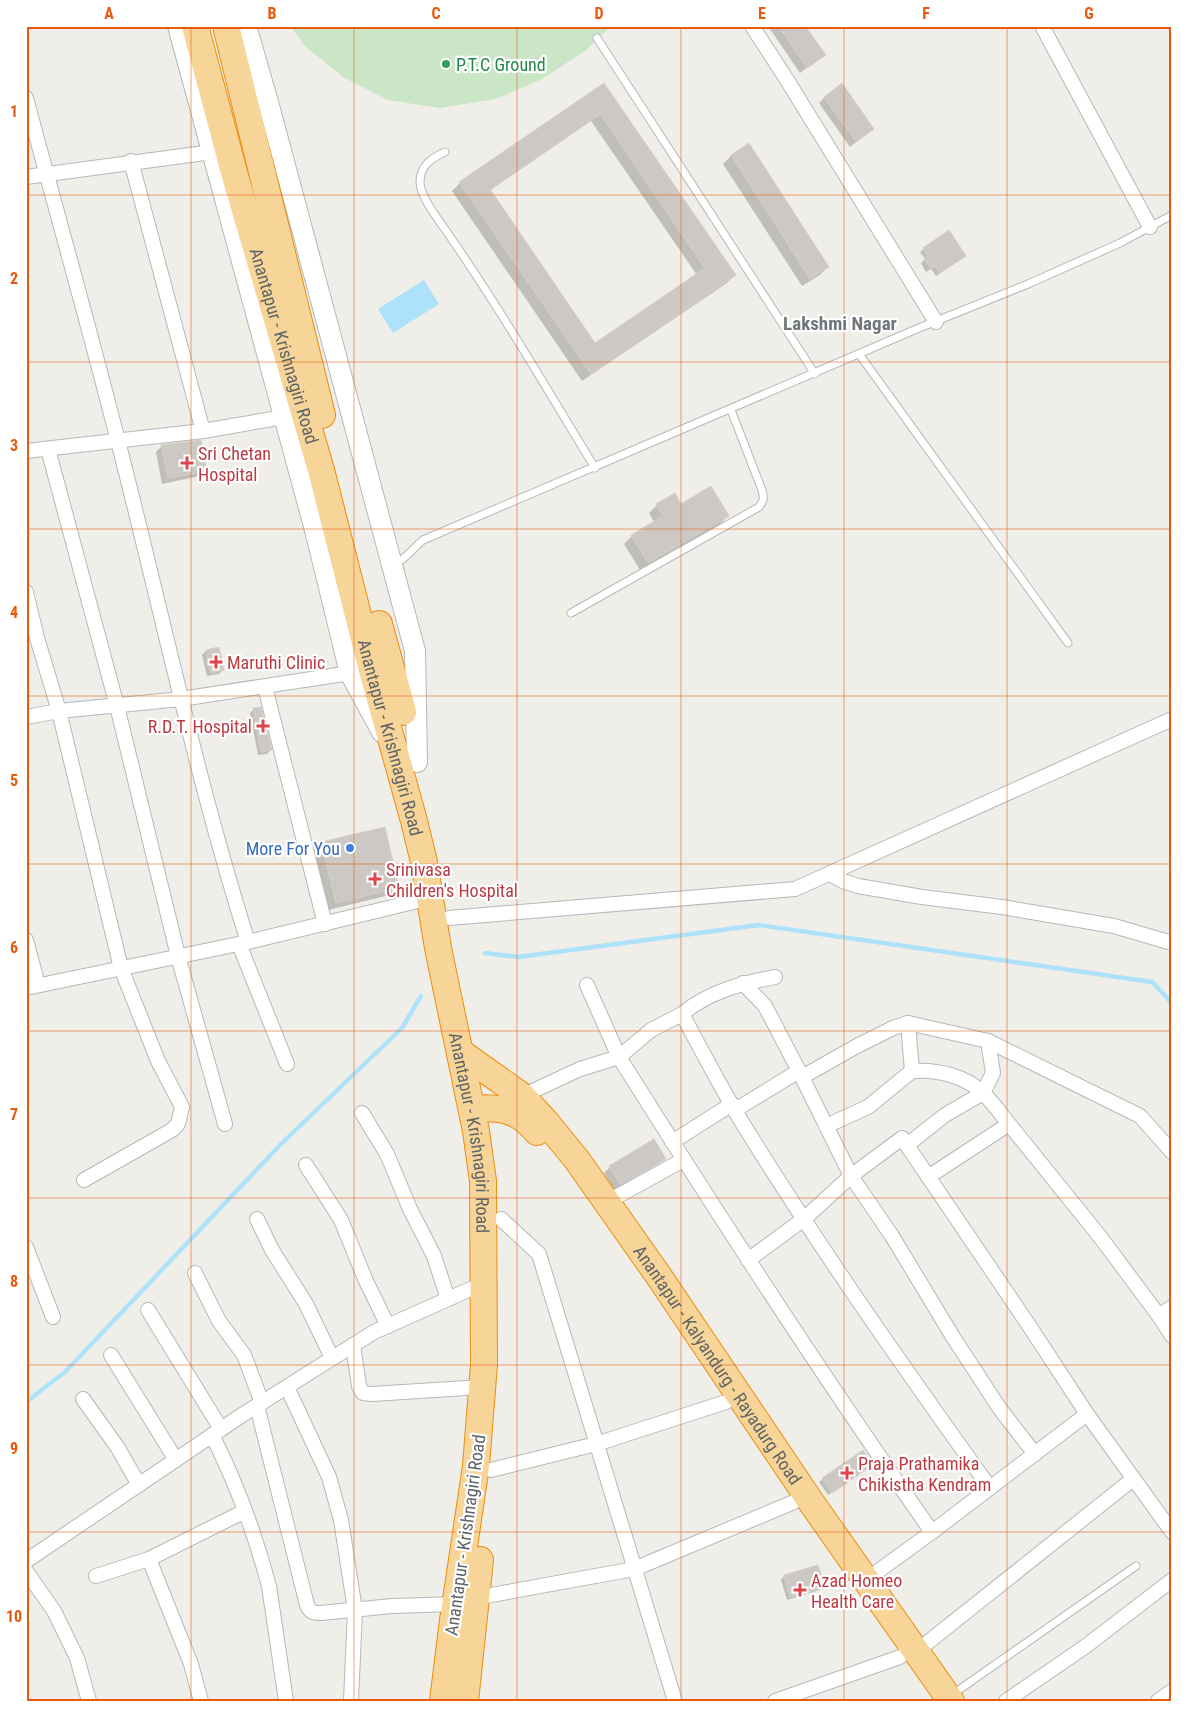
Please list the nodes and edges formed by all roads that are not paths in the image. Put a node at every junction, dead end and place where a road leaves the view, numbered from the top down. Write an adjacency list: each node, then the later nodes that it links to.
1 (178, 26): 9 (street)
2 (195, 26): 25 (highway, Anantapur - Krishnagiri Road)
3 (226, 26): 25 (highway)
4 (246, 26): 27 (street)
5 (752, 26): 16 (street)
6 (1042, 26): 15 (street)
7 (597, 38): 18 (lane)
8 (26, 98): 12 (street)
9 (212, 152): 11 (street); 20 (street)
10 (445, 152): 26 (lane)
11 (131, 162): 12 (street); 21 (street)
12 (47, 174): 13 (street); 22 (street)
13 (26, 177)
14 (1172, 215): 15 (lane)
15 (1150, 227): 16 (lane)
16 (936, 322): 17 (lane)
17 (860, 354): 18 (lane); 30 (lane)
18 (815, 374): 19 (lane)
19 (731, 410): 26 (lane); 29 (lane)
20 (284, 417): 21 (street); 31 (street)
21 (203, 431): 22 (street)
22 (118, 440): 23 (street); 33 (street)
23 (48, 449): 24 (street); 34 (street)
24 (26, 452)
25 (328, 468): 38 (highway, Anantapur - Krishnagiri Road)
26 (595, 468): 27 (lane)
27 (391, 563): 38 (street)
28 (26, 592): 35 (street)
29 (571, 613)
30 (1068, 643)
31 (350, 674): 32 (street); 38 (street)
32 (265, 687): 33 (street); 42 (street)
33 (181, 699): 34 (street); 44 (street)
34 (117, 706): 35 (street); 46 (street)
35 (59, 711): 36 (street); 47 (street)
36 (26, 717)
37 (1172, 719): 39 (street)
38 (408, 763): 40 (highway, Anantapur - Krishnagiri Road); 41 (highway, Anantapur - Krishnagiri Road)
39 (830, 874): 41 (street); 45 (street)
40 (430, 898): 42 (street); 56 (highway, Anantapur - Krishnagiri Road)
41 (450, 918): 56 (highway, Anantapur - Krishnagiri Road)
42 (325, 924): 44 (street)
43 (26, 940): 51 (street)
44 (244, 943): 46 (street); 57 (street)
45 (1172, 943)
46 (178, 956): 47 (street); 65 (street)
47 (121, 968): 51 (street); 75 (street)
48 (775, 977): 49 (street)
49 (742, 983): 52 (street); 59 (street)
50 (587, 985): 55 (street)
51 (32, 987)
52 (682, 1014): 55 (street); 62 (street)
53 (908, 1023): 54 (street); 58 (street); 59 (street)
54 (988, 1042): 60 (street); 70 (street)
55 (619, 1057): 61 (street); 68 (street)
56 (471, 1059): 61 (highway, Anantapur - Kalyandurg - Rayadurg Road); 63 (highway, Anantapur - Krishnagiri Road)
57 (287, 1064)
58 (912, 1071): 60 (street); 67 (street)
59 (800, 1074): 62 (street); 67 (street)
60 (983, 1093): 66 (street); 69 (street)
61 (522, 1096): 76 (highway, Anantapur - Kalyandurg - Rayadurg Road)
62 (733, 1107): 68 (street); 79 (street)
63 (481, 1108): 78 (highway, Anantapur - Krishnagiri Road); 83 (highway, Anantapur - Krishnagiri Road); 97 (highway, Anantapur - Kalyandurg - Rayadurg Road)
64 (362, 1113): 84 (street)
65 (225, 1124)
66 (1009, 1124): 74 (street); 87 (street)
67 (826, 1126): 73 (street)
68 (672, 1142): 71 (street)
69 (907, 1144): 73 (street); 74 (street)
70 (1172, 1152)
71 (683, 1160): 76 (street); 81 (street)
72 (306, 1165): 89 (street)
73 (851, 1176): 79 (street); 102 (street)
74 (928, 1177): 99 (street)
75 (84, 1180)
76 (607, 1202): 117 (highway, Anantapur - Kalyandurg - Rayadurg Road)
77 (257, 1219): 93 (street)
78 (501, 1219): 101 (street); 104 (highway, Anantapur - Krishnagiri Road)
79 (804, 1219): 81 (street); 107 (street)
80 (26, 1247): 88 (street)
81 (748, 1260): 110 (street)
82 (195, 1273): 98 (street)
83 (484, 1282): 84 (street); 95 (highway, Anantapur - Krishnagiri Road)
84 (448, 1299): 89 (street)
85 (1172, 1307): 87 (street)
86 (148, 1310): 100 (street)
87 (1159, 1316): 90 (street)
88 (52, 1317)
89 (388, 1326): 91 (street)
90 (1172, 1336)
91 (353, 1345): 93 (street); 95 (street)
92 (111, 1355): 103 (street)
93 (332, 1358): 94 (street)
94 (287, 1387): 98 (street); 120 (street)
95 (482, 1387): 119 (highway, Anantapur - Krishnagiri Road)
96 (83, 1399): 106 (street)
97 (726, 1402): 101 (street); 108 (highway, Anantapur - Kalyandurg - Rayadurg Road)
98 (259, 1404): 100 (street); 120 (street)
99 (1087, 1414): 102 (street); 105 (street)
100 (216, 1432): 103 (street); 109 (street)
101 (596, 1444): 104 (street); 115 (street)
102 (1035, 1454): 107 (street)
103 (176, 1460): 106 (street)
104 (490, 1470): 119 (highway, Anantapur - Krishnagiri Road)
105 (1133, 1480): 111 (street); 121 (street)
106 (139, 1485): 113 (street)
107 (990, 1488): 110 (street)
108 (794, 1502): 115 (street); 121 (highway, Anantapur - Kalyandurg - Rayadurg Road)
109 (245, 1511): 112 (street); 126 (street)
110 (932, 1532): 117 (street)
111 (1172, 1532)
112 (149, 1559): 116 (street); 125 (street)
113 (27, 1562): 124 (street)
114 (1136, 1566): 123 (lane)
115 (634, 1569): 119 (street); 130 (street)
116 (96, 1576)
117 (866, 1580): 121 (highway, Anantapur - Kalyandurg - Rayadurg Road)
118 (1172, 1580): 132 (street)
119 (462, 1599): 120 (street); 128 (highway, Anantapur - Krishnagiri Road); 129 (highway, Anantapur - Krishnagiri Road)
120 (355, 1610): 127 (street)
121 (909, 1654): 123 (highway, Anantapur - Kalyandurg - Rayadurg Road); 131 (street)
122 (1172, 1691): 133 (street)
123 (943, 1700)
124 (89, 1701)
125 (201, 1701)
126 (286, 1701)
127 (351, 1701)
128 (443, 1701)
129 (464, 1701)
130 (675, 1701)
131 (775, 1701)
132 (1006, 1701)
133 (1158, 1701)

